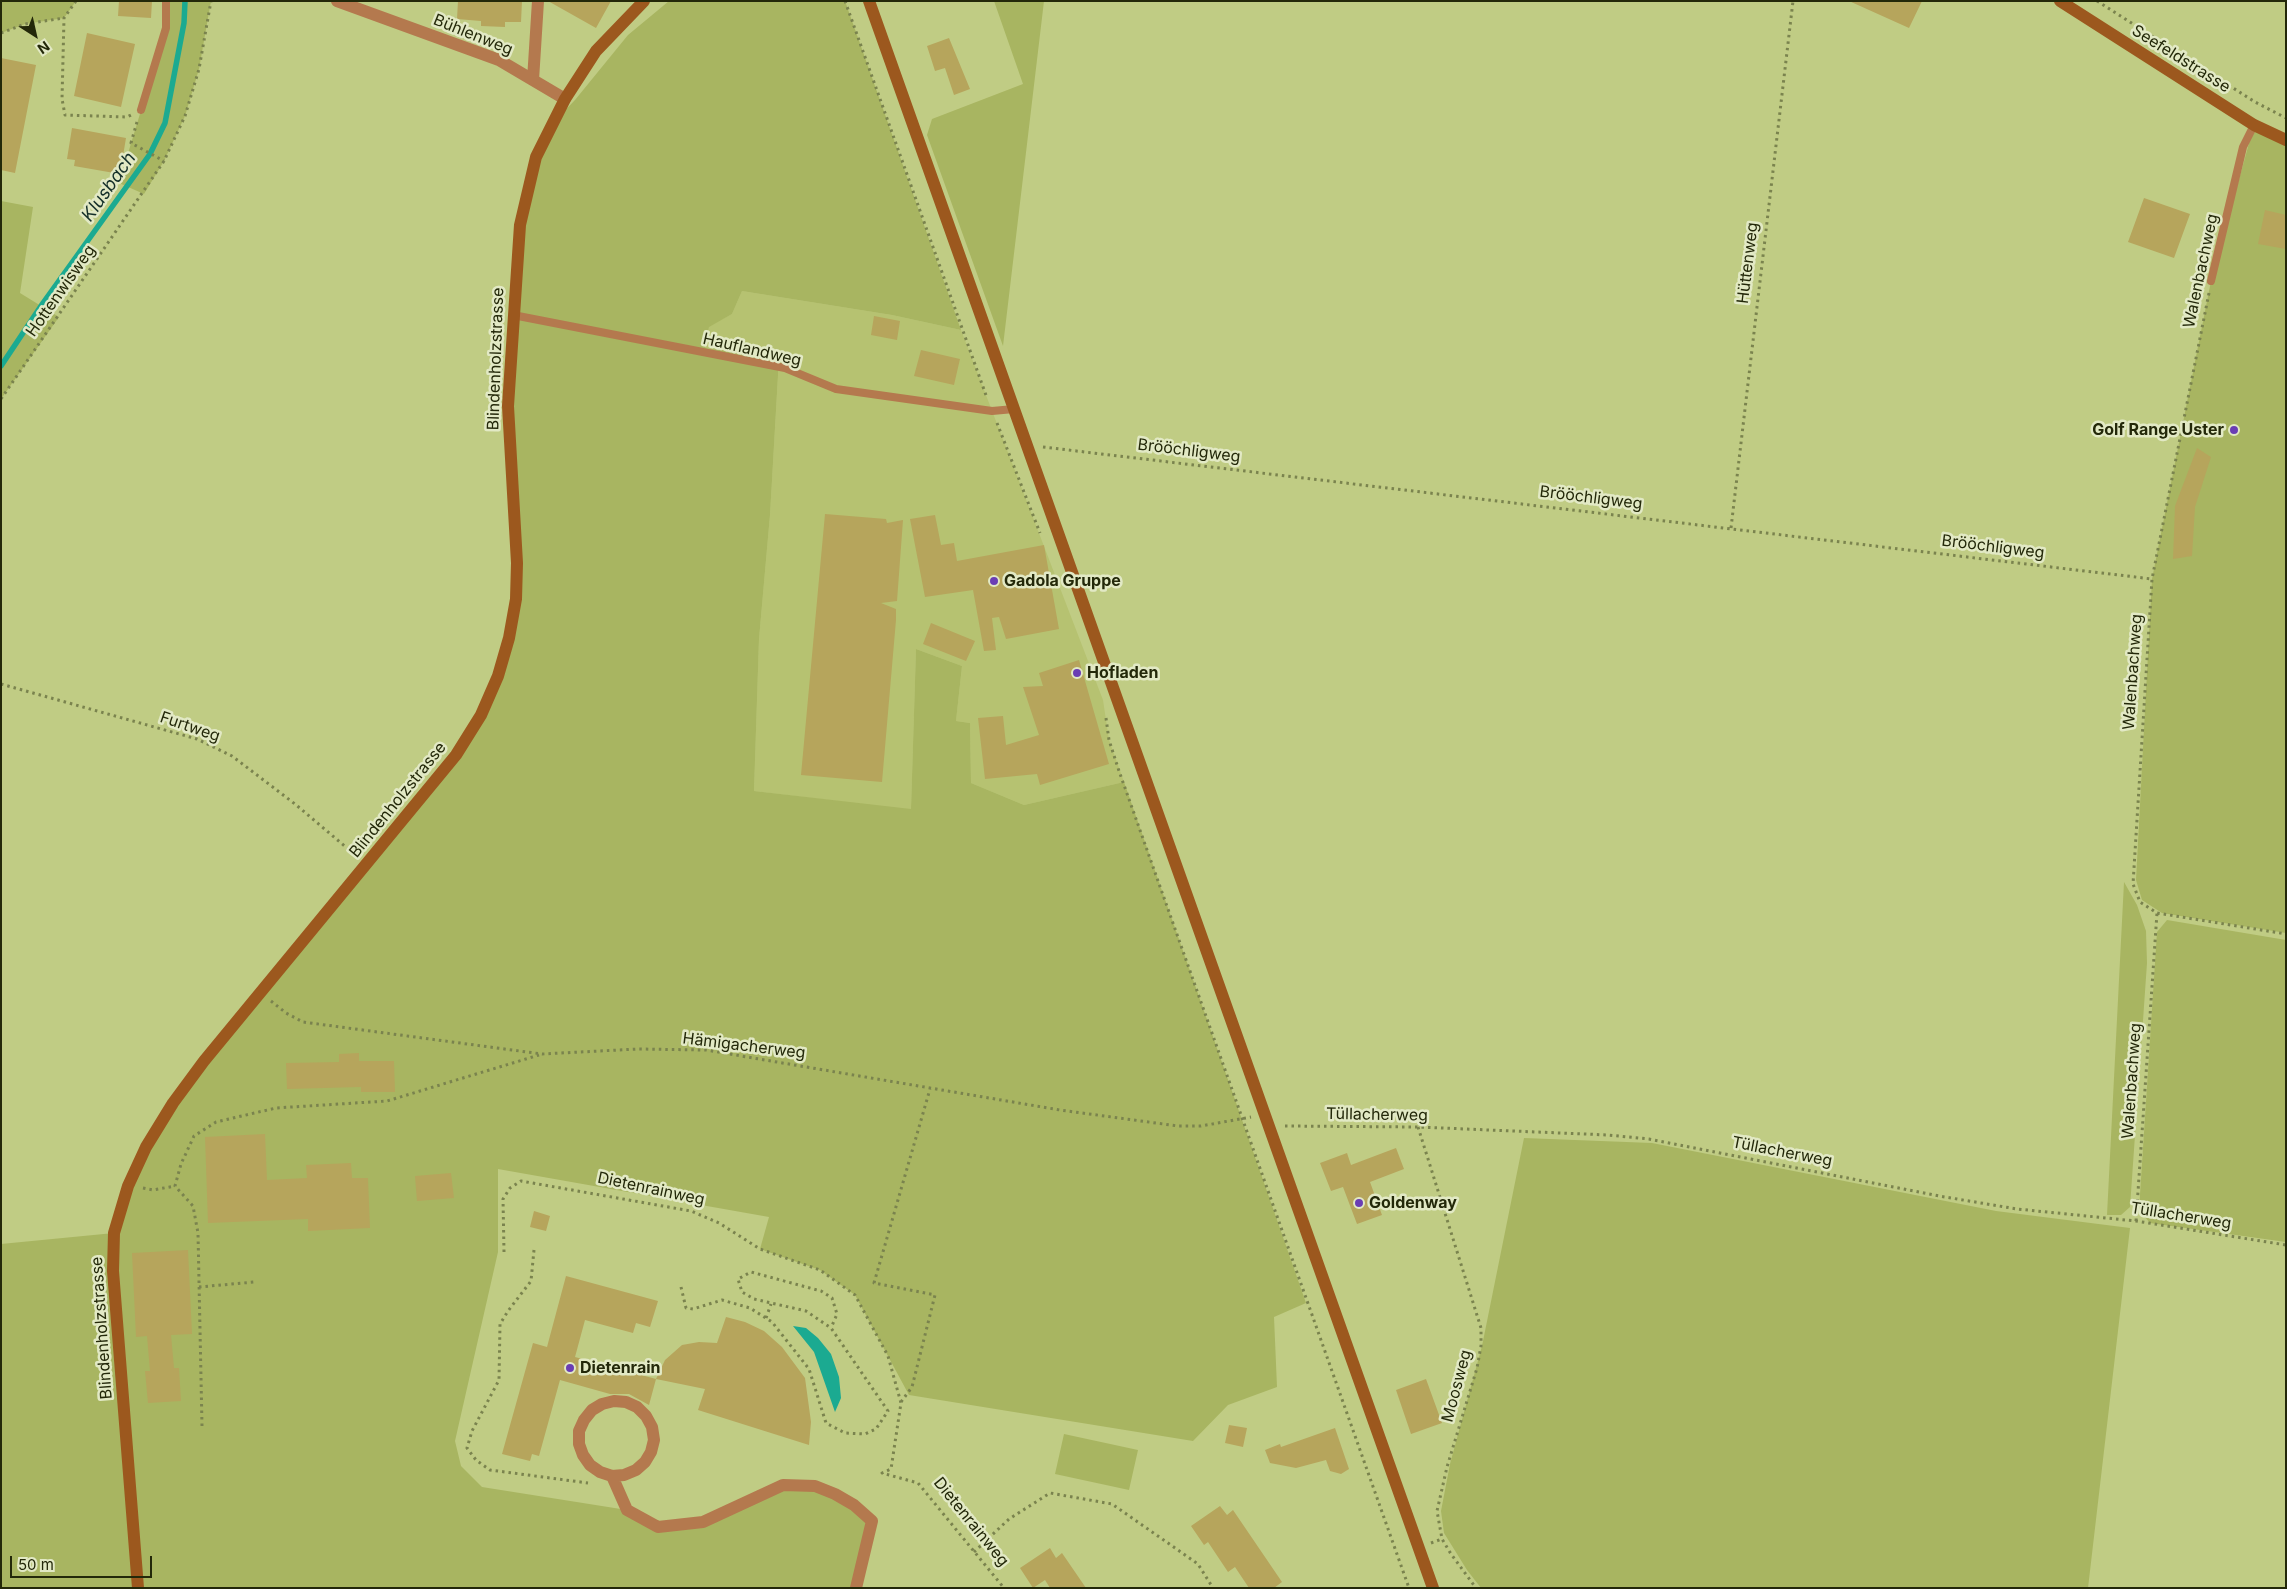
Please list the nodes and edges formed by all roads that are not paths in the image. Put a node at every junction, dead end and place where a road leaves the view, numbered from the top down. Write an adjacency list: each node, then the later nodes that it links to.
1 (166, 1): 9 (lane)
2 (337, 1): 7 (street, Bühlenweg)
3 (538, 1): 7 (street)
4 (644, 1): 8 (street, Blindenholzstrasse)
5 (868, 1): 14 (street)
6 (2060, 1): 10 (street, Seefeldstrasse)
7 (533, 80): 8 (street, Bühlenweg)
8 (565, 98): 13 (street, Blindenholzstrasse)
9 (141, 110)
10 (2254, 125): 11 (street, Seefeldstrasse); 12 (lane, Walenbachweg)
11 (2286, 140)
12 (2211, 281)
13 (513, 315): 14 (lane, Hauflandweg); 16 (street, Blindenholzstrasse)
14 (1014, 409): 18 (street)
15 (614, 1481): 15 (street); 17 (street)
16 (138, 1588)
17 (856, 1588)
18 (1433, 1588)

